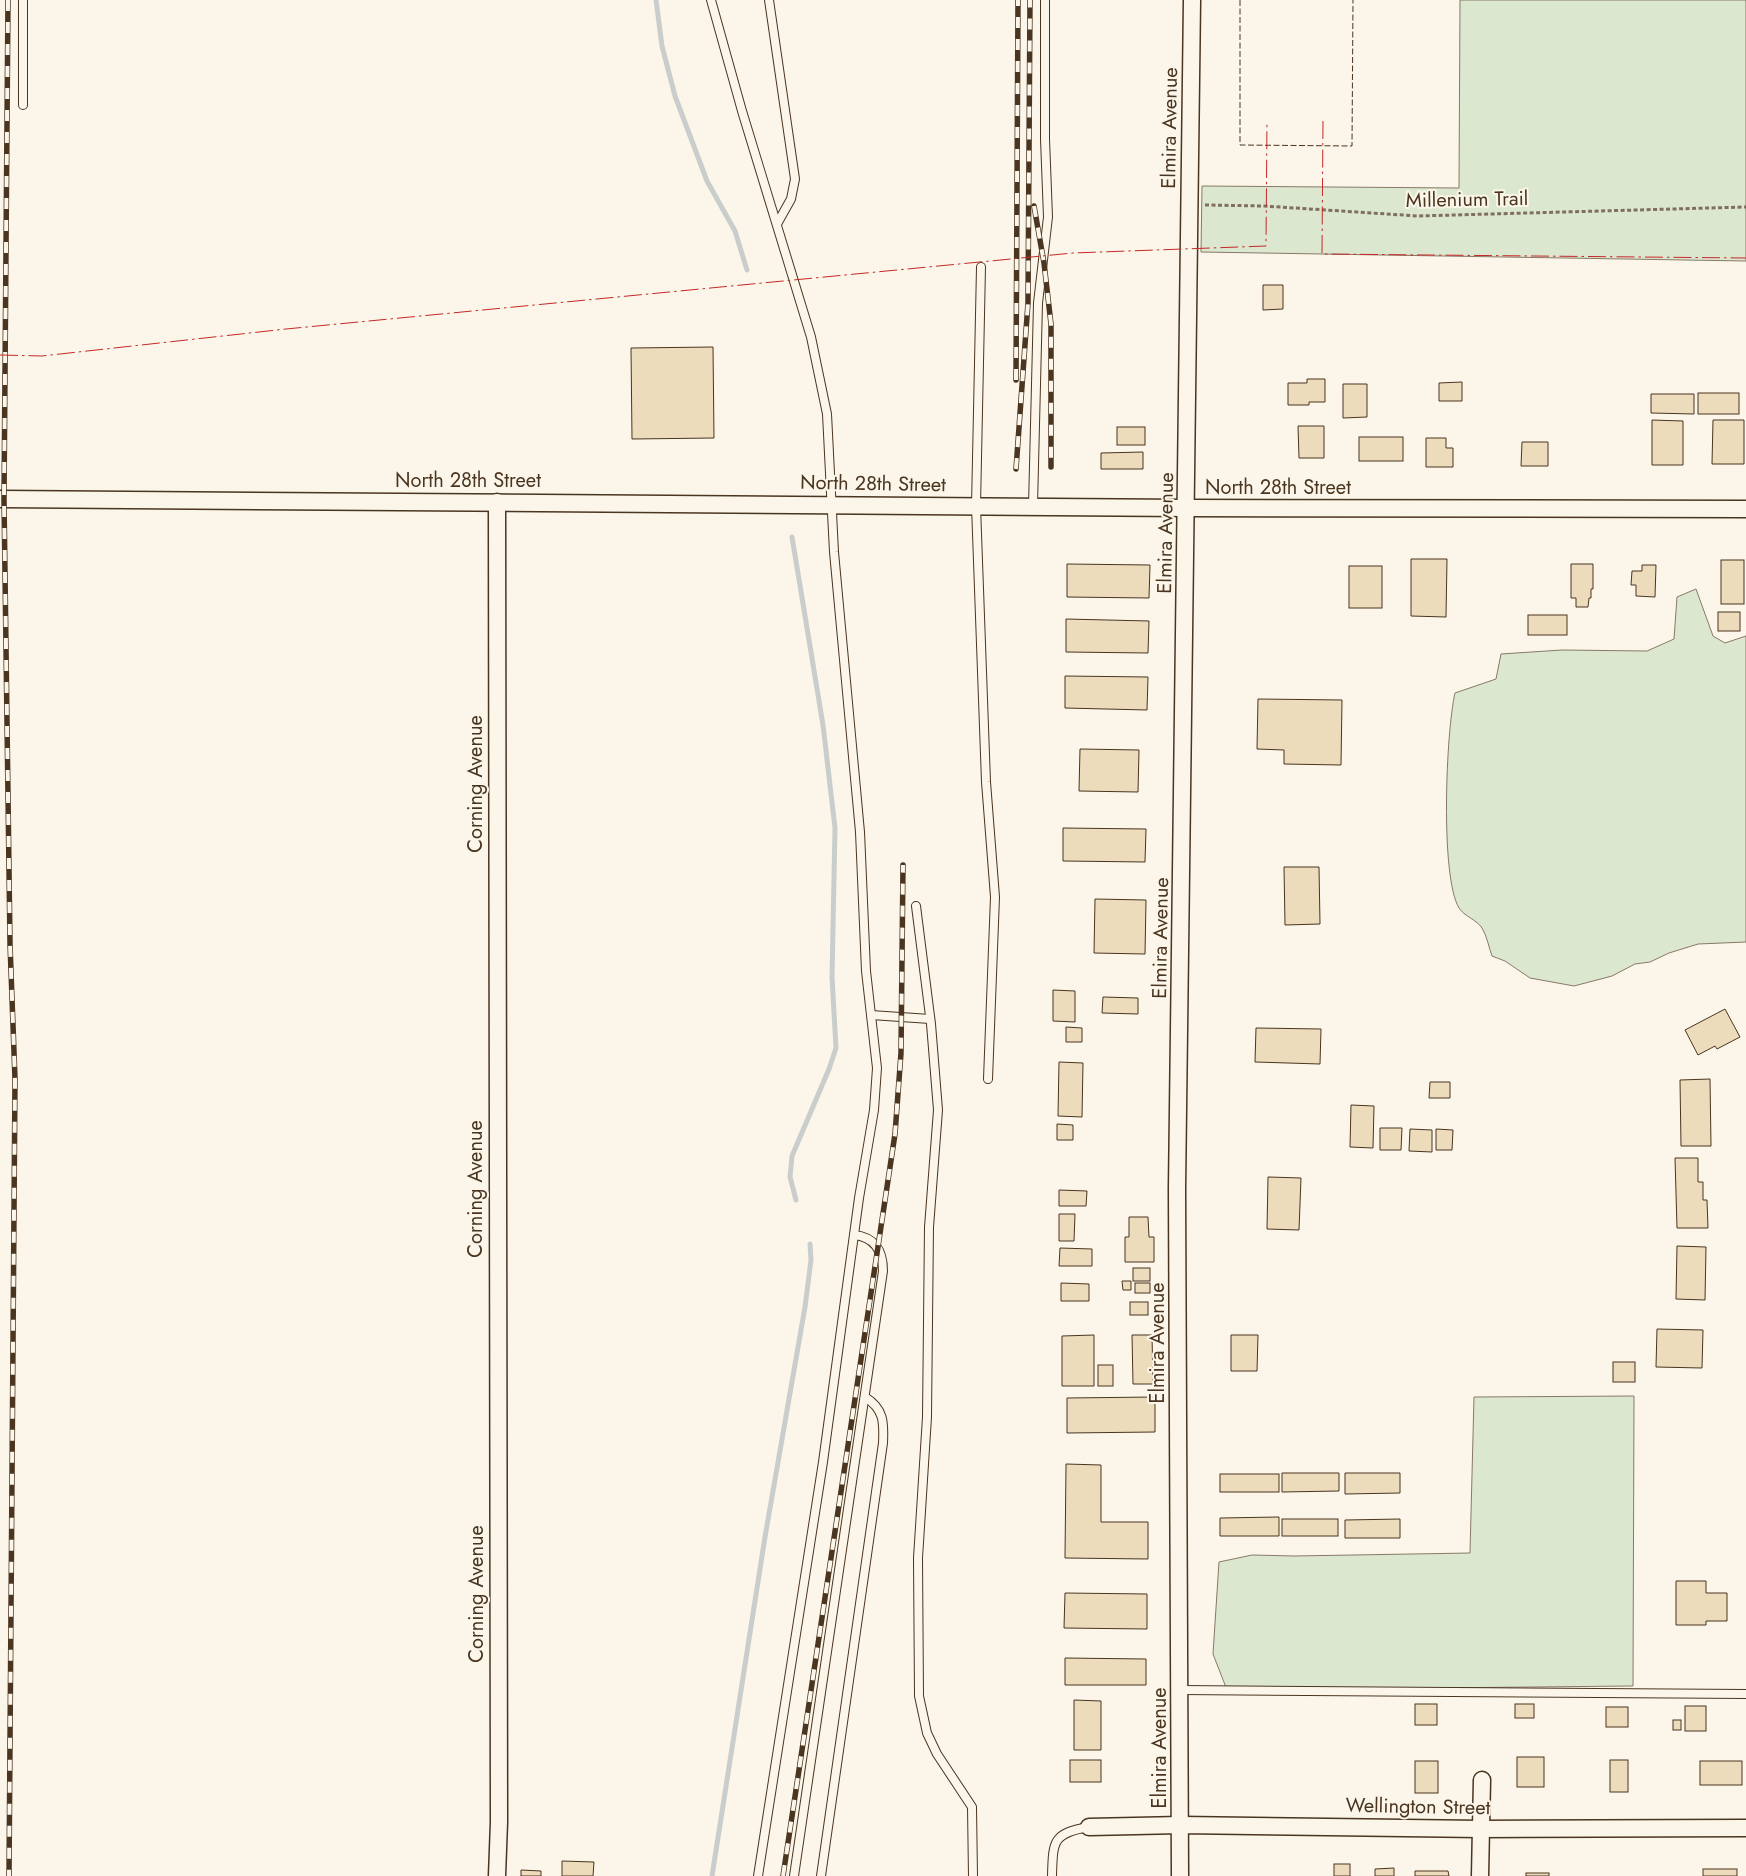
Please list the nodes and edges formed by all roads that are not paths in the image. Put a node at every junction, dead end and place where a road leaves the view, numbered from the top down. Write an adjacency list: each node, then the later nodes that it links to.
1 (23, 0): 6 (lane)
2 (711, 0): 7 (lane)
3 (769, 0): 7 (lane)
4 (1045, 0): 13 (lane)
5 (1192, 0): 14 (street, Elmira Avenue)
6 (23, 105)
7 (777, 224): 11 (lane)
8 (981, 267): 12 (lane)
9 (0, 499): 10 (street, North 28th Street)
10 (497, 502): 11 (street, North 28th Street); 29 (street, Corning Avenue)
11 (832, 504): 12 (street, North 28th Street); 17 (lane)
12 (976, 506): 13 (street, North 28th Street); 19 (lane)
13 (1033, 506): 14 (street, North 28th Street)
14 (1187, 508): 15 (street, North 28th Street); 22 (street, Elmira Avenue)
15 (1746, 509)
16 (916, 906): 18 (lane)
17 (871, 1015): 18 (lane); 20 (lane)
18 (930, 1019): 33 (lane)
19 (988, 1079)
20 (854, 1235): 21 (lane); 30 (lane)
21 (865, 1397): 31 (lane); 32 (lane)
22 (1180, 1690): 23 (lane); 25 (street, Elmira Avenue)
23 (1746, 1694)
24 (1482, 1780): 28 (street)
25 (1180, 1825): 26 (street, Wellington Street); 28 (street, Wellington Street); 35 (street, Elmira Avenue)
26 (1089, 1827): 34 (lane)
27 (1746, 1828): 28 (street, Wellington Street)
28 (1481, 1829): 36 (street)
29 (497, 1876)
30 (758, 1876)
31 (794, 1876)
32 (821, 1876)
33 (973, 1876)
34 (1052, 1876)
35 (1180, 1876)
36 (1480, 1876)

